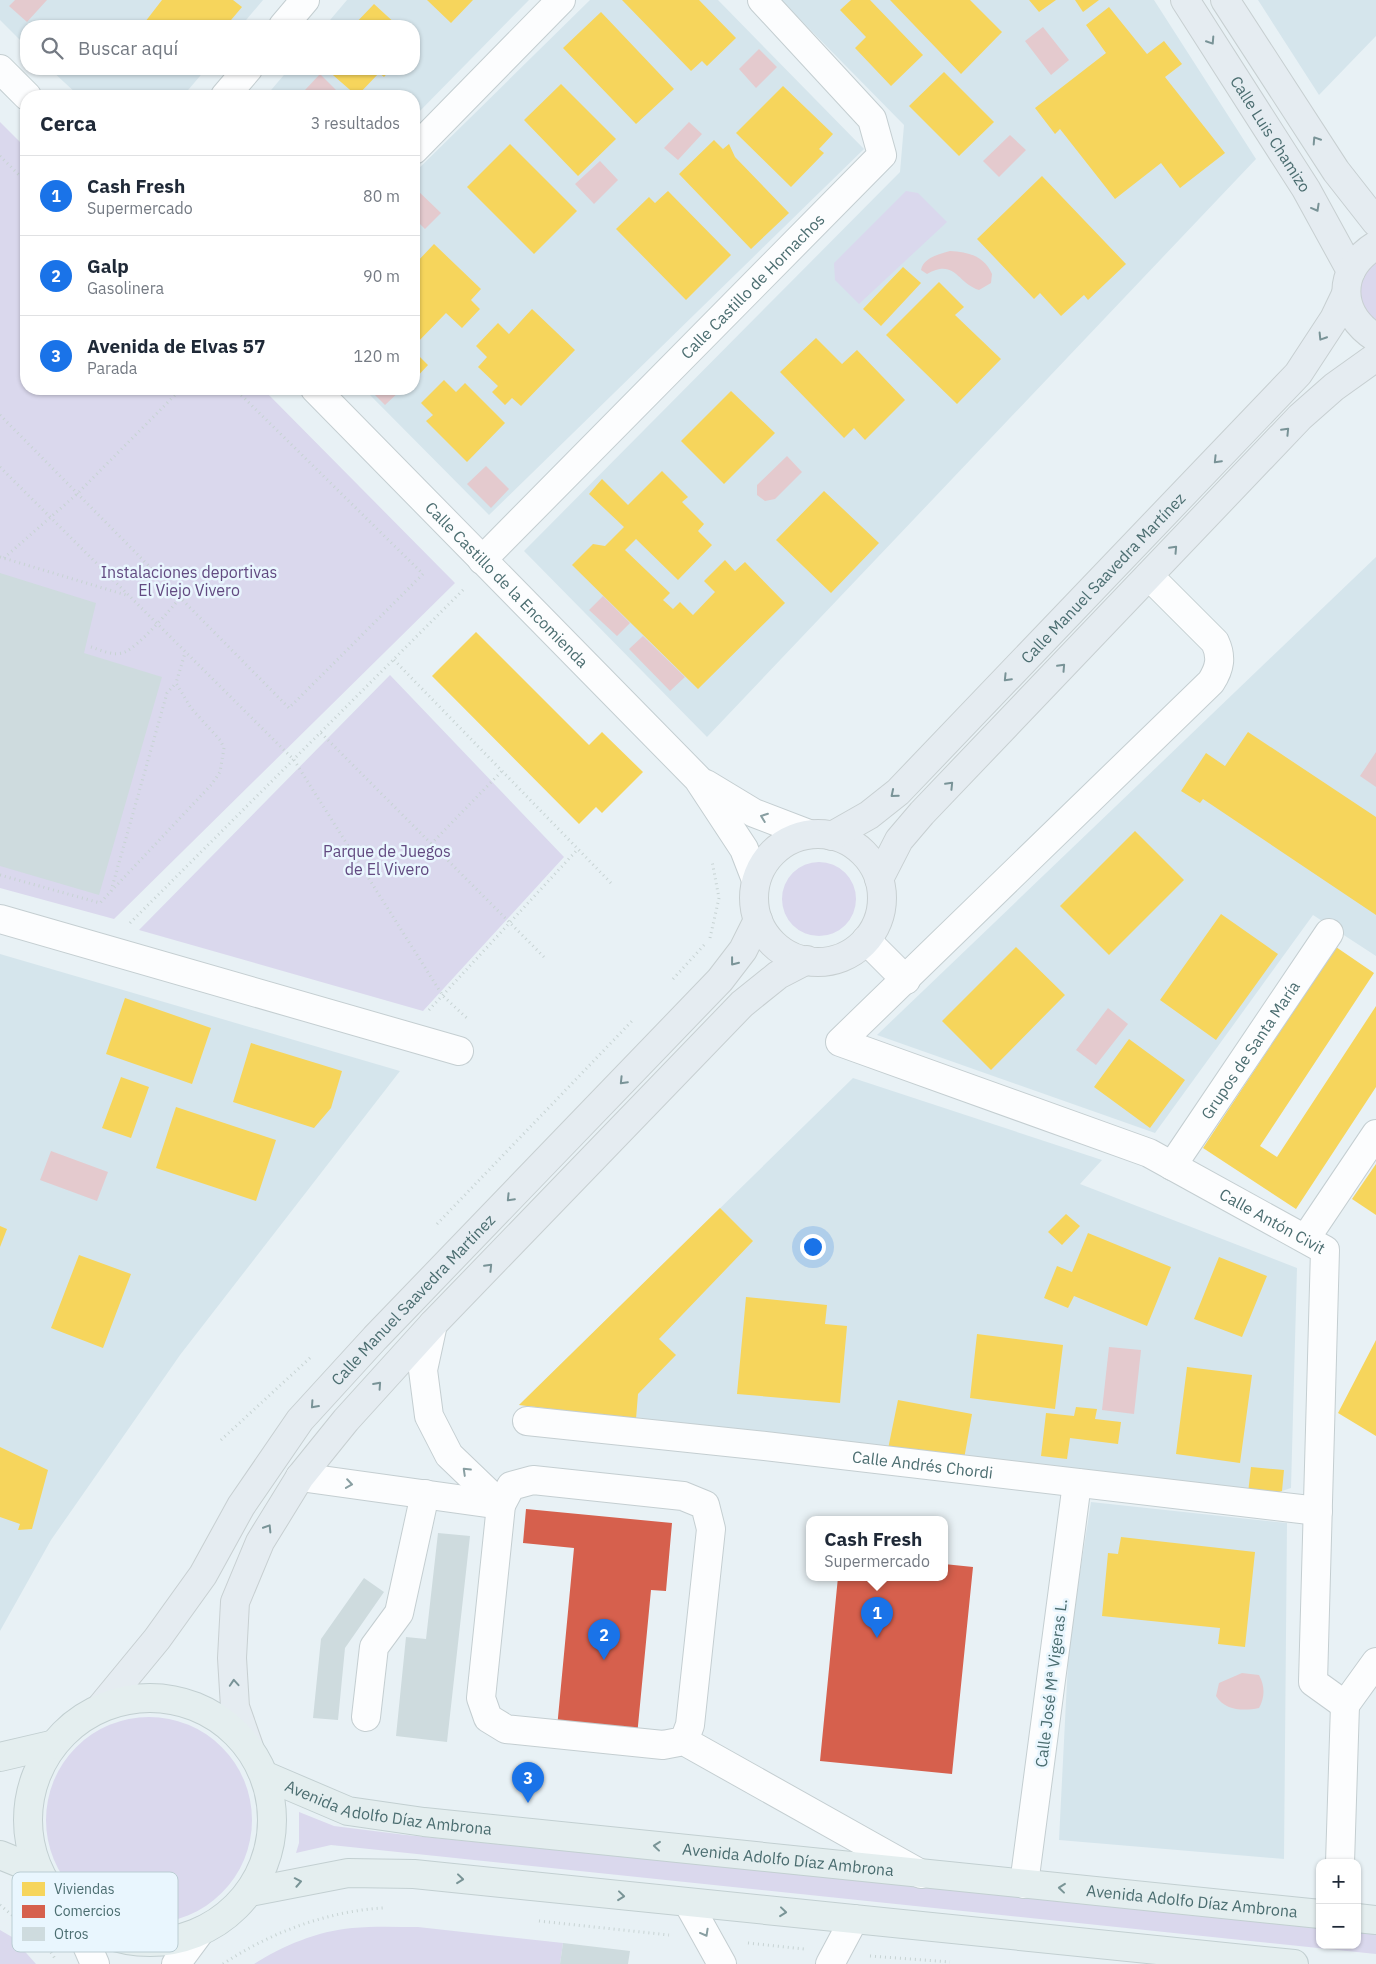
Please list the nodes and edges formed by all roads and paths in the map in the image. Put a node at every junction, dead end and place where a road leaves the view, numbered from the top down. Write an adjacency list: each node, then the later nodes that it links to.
1 (305, 0): 6 (street)
2 (562, 0): 11 (street)
3 (762, 0): 27 (street, Calle Castillo de Hornachos)
4 (1185, 0): 16 (main road, Calle Luis Chamizo, one-way to 16)
5 (1226, 0): 14 (main road, one-way to 5)
6 (288, 20)
7 (0, 69): 9 (street)
8 (243, 75): 10 (street)
9 (21, 90)
10 (230, 90)
11 (420, 144)
12 (0, 156): 13 (path)
13 (20, 176)
14 (1376, 222)
15 (1376, 245): 16 (main road, Calle Manuel Saavedra Martínez)
16 (1348, 283): 17 (main road, Calle Luis Chamizo); 40 (main road, Calle Manuel Saavedra Martínez, one-way to 40)
17 (1376, 338)
18 (1376, 357): 28 (main road, Calle Manuel Saavedra Martínez, one-way to 18)
19 (175, 395): 24 (path)
20 (241, 395): 30 (path)
21 (321, 395): 27 (street, Calle Castillo de la Encomienda)
22 (0, 415): 24 (path)
23 (0, 467): 25 (path)
24 (78, 494): 25 (path); 30 (path)
25 (50, 516): 26 (path); 29 (path)
26 (2, 557): 29 (path)
27 (485, 562): 34 (path); 39 (street, Calle Castillo de la Encomienda)
28 (1149, 576): 45 (main road, Calle Manuel Saavedra Martínez, one-way to 28); 57 (street)
29 (128, 596): 31 (path)
30 (180, 598): 31 (path)
31 (157, 625): 32 (path); 33 (path)
32 (91, 647)
33 (186, 653): 35 (path); 37 (path)
34 (394, 660): 36 (path); 38 (path)
35 (176, 683): 48 (path); 48 (path)
36 (321, 733): 37 (path); 41 (path)
37 (294, 760): 54 (path); 59 (path)
38 (502, 771): 41 (path); 42 (path)
39 (698, 779): 40 (street, Calle Castillo de la Encomienda, one-way to 39); 46 (street, Calle Castillo de la Encomienda)
40 (821, 835): 45 (main road); 46 (main road)
41 (431, 844): 51 (path)
42 (578, 849): 47 (path); 51 (path)
43 (712, 859): 58 (path)
44 (0, 875): 48 (path)
45 (879, 879): 53 (main road)
46 (756, 880): 50 (main road)
47 (611, 883)
48 (111, 891)
49 (0, 919): 54 (street)
50 (758, 920): 56 (main road); 78 (main road, Calle Manuel Saavedra Martínez, one-way to 78)
51 (510, 924): 55 (path); 59 (path)
52 (1329, 933): 64 (street, Grupos de Santa María)
53 (866, 940): 56 (main road); 57 (street)
54 (102, 948): 62 (street)
55 (544, 957)
56 (807, 960): 67 (main road, Calle Manuel Saavedra Martínez, one-way to 56)
57 (906, 980): 64 (street, Calle Antón Civit)
58 (668, 985)
59 (443, 996): 61 (path)
60 (634, 1020): 65 (path)
61 (472, 1023)
62 (460, 1051)
63 (1376, 1134): 66 (street)
64 (1172, 1166): 66 (street, Calle Antón Civit)
65 (430, 1232)
66 (1306, 1238): 75 (street, Calle Antón Civit)
67 (433, 1324): 71 (main road, Calle Manuel Saavedra Martínez, one-way to 67); 74 (street, one-way to 67)
68 (314, 1354): 70 (path)
69 (527, 1421): 72 (street, Calle Andrés Chordi)
70 (221, 1440)
71 (300, 1477): 73 (street, one-way to 73); 82 (main road, Calle Manuel Saavedra Martínez, one-way to 71)
72 (1077, 1483): 75 (street, Calle Andrés Chordi); 89 (street, Calle José Mª Vigeras L.)
73 (425, 1494): 74 (street); 79 (street)
74 (501, 1505): 80 (street); 80 (street)
75 (1318, 1511): 77 (street, Calle Antón Civit)
76 (1376, 1662): 77 (street)
77 (1345, 1705): 86 (street)
78 (101, 1707): 81 (highway); 82 (highway)
79 (366, 1717)
80 (684, 1741): 88 (street)
81 (51, 1745): 83 (highway); 87 (highway)
82 (249, 1747): 84 (highway)
83 (0, 1757)
84 (266, 1776): 88 (highway, Avenida Adolfo Díaz Ambrona, one-way to 84); 90 (highway)
85 (0, 1855): 87 (highway)
86 (1340, 1859)
87 (37, 1870)
88 (921, 1874): 89 (highway, Avenida Adolfo Díaz Ambrona)
89 (1024, 1884): 94 (highway, Avenida Adolfo Díaz Ambrona, one-way to 89)
90 (250, 1892): 91 (highway, one-way to 91); 100 (highway)
91 (688, 1903): 97 (highway, one-way to 97); 102 (street, one-way to 102)
92 (0, 1906): 95 (path)
93 (388, 1908): 110 (path)
94 (1316, 1914)
95 (12, 1916)
96 (1361, 1918): 98 (highway)
97 (854, 1919): 105 (street); 112 (highway)
98 (1376, 1920)
99 (538, 1921): 102 (path)
100 (199, 1933): 101 (highway); 109 (street)
101 (178, 1939)
102 (708, 1939): 105 (path); 111 (street)
103 (51, 1952): 107 (path)
104 (90, 1952): 108 (street)
105 (833, 1958): 106 (path)
106 (955, 1962)
107 (59, 1964)
108 (95, 1964)
109 (176, 1964)
110 (223, 1964)
111 (722, 1964)
112 (1294, 1964)

